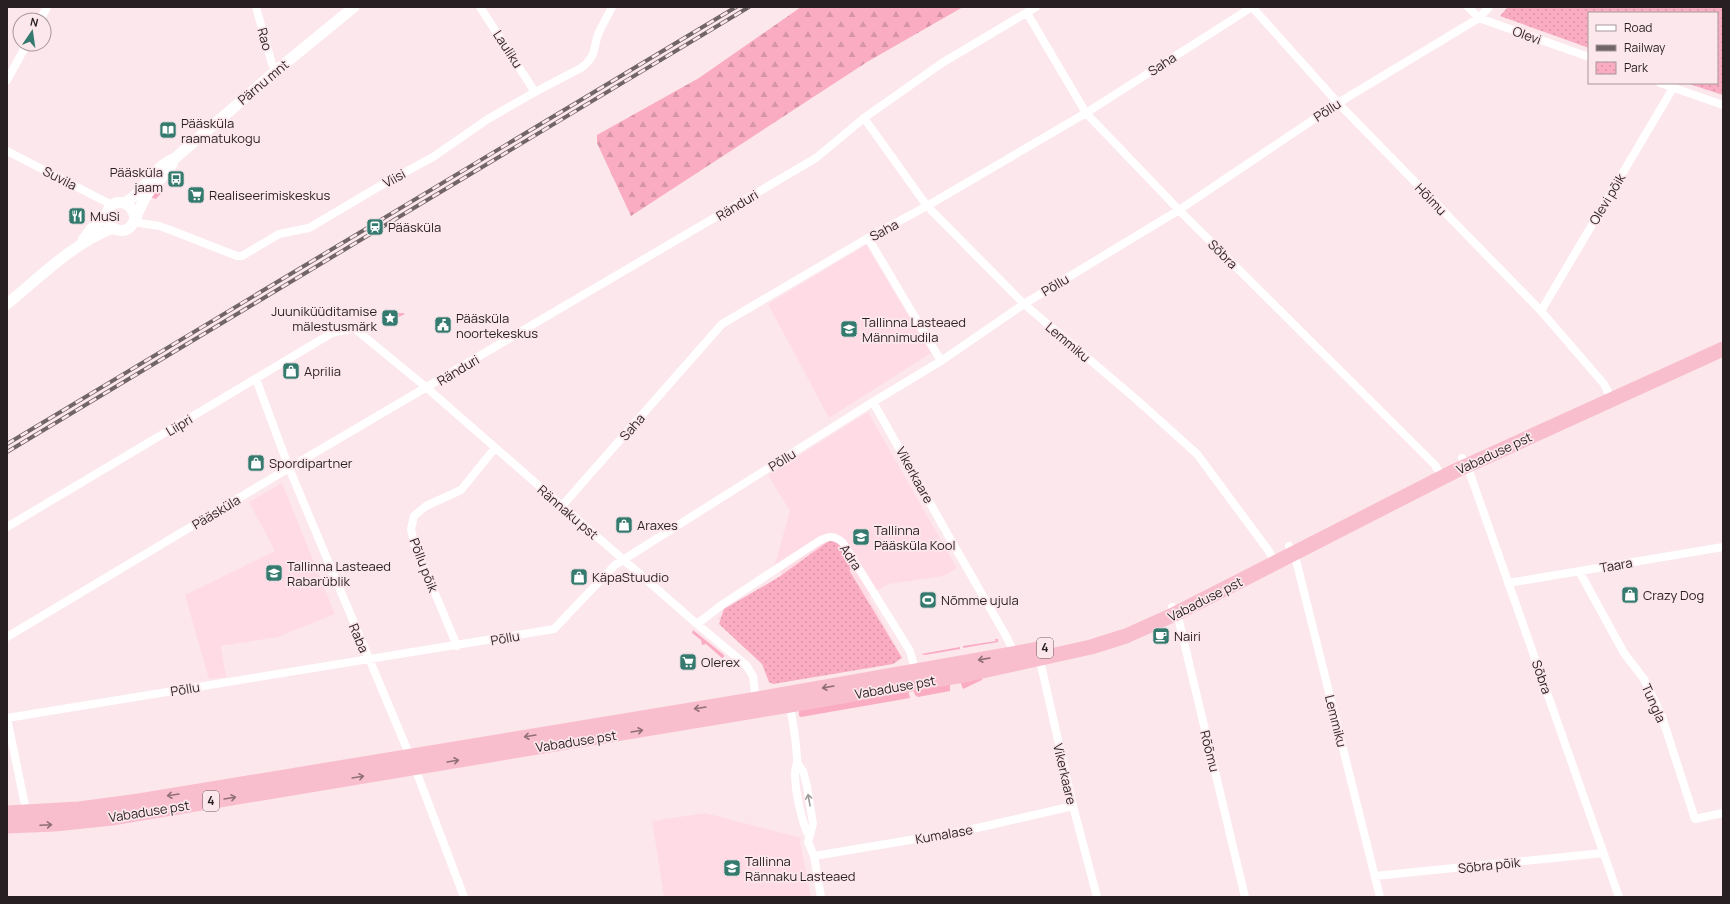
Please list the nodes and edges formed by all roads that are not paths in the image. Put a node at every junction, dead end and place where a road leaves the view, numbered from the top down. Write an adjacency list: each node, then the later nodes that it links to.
1 (256, 7): 13 (street, Rao)
2 (354, 7): 13 (main road, Pärnu mnt)
3 (480, 7): 17 (street, Lauliku)
4 (612, 7): 17 (street, Viisi)
5 (1036, 7): 9 (street, Ränduri)
6 (1252, 7): 18 (street, Hõimu); 20 (street, Saha)
7 (1468, 7): 10 (street, Olevi)
8 (1489, 7): 10 (street, Põllu)
9 (1026, 13): 20 (street, Sõbra); 21 (street, Ränduri)
10 (1479, 18): 12 (street, Olevi); 18 (street, Põllu)
11 (23, 52): 14 (street)
12 (1588, 57)
13 (276, 70): 23 (main road, Pärnu mnt)
14 (7, 80)
15 (1663, 84): 16 (street)
16 (1673, 88): 19 (street); 34 (street, Olevi põik)
17 (535, 92): 28 (street, Viisi)
18 (1338, 103): 27 (street, Põllu); 34 (street, Hõimu)
19 (1723, 105)
20 (1086, 113): 25 (street, Saha); 27 (street, Sõbra)
21 (864, 118): 25 (street, Lemmiku); 40 (street, Ränduri)
22 (7, 151): 26 (street, Suvila)
23 (174, 159): 24 (main road, Pärnu mnt); 28 (main road, Pärnu mnt)
24 (124, 203): 26 (main road); 28 (main road)
25 (927, 206): 30 (street, Saha); 33 (street, Lemmiku)
26 (110, 210): 29 (main road); 31 (main road)
27 (1179, 210): 33 (street, Põllu); 46 (street, Sõbra)
28 (134, 220): 29 (main road)
29 (113, 228): 31 (main road)
30 (868, 238): 38 (street); 47 (street, Saha)
31 (80, 244): 32 (main road)
32 (7, 304)
33 (1024, 304): 38 (street, Põllu); 51 (street, Lemmiku)
34 (1541, 311): 41 (street, Hõimu)
35 (354, 328): 39 (street, Liipri); 40 (street, Rännaku pst)
36 (1723, 339): 41 (highway, Vabaduse pst / 4)
37 (1723, 349): 44 (highway, Vabaduse pst / 4)
38 (940, 361): 42 (street, Põllu)
39 (256, 379): 45 (street, Raba); 48 (street, Liipri)
40 (427, 388): 43 (street, Rännaku pst); 45 (street, Pääsküla)
41 (1608, 392): 44 (highway, Vabaduse pst / 4)
42 (874, 402): 52 (street, Põllu); 59 (street, Vikerkaare)
43 (495, 448): 47 (street, Rännaku pst); 58 (street, Põllu põik)
44 (1464, 462): 46 (highway, Vabaduse pst / 4); 54 (street, Sõbra)
45 (289, 468): 57 (street, Pääsküla); 61 (street, Raba)
46 (1440, 474): 50 (highway, Vabaduse pst / 4)
47 (561, 507): 52 (street, Rännaku pst)
48 (7, 527)
49 (1723, 546): 53 (street, Taara)
50 (1291, 550): 51 (highway, Vabaduse pst / 4); 74 (street, Lemmiku)
51 (1274, 559): 55 (highway, Vabaduse pst / 4)
52 (624, 560): 56 (street, Rännaku pst); 58 (street, Põllu)
53 (1579, 571): 54 (street, Taara); 69 (street, Tungla)
54 (1508, 583): 72 (street, Sõbra)
55 (1174, 610): 60 (highway, Vabaduse pst / 4); 78 (street, Rõõmu)
56 (697, 624): 62 (street, Adra); 64 (street, Rännaku pst)
57 (7, 637)
58 (457, 646): 61 (street, Põllu)
59 (1013, 654): 60 (highway, Vabaduse pst / 4); 62 (highway, Vabaduse pst / 4, one-way to 62)
60 (1038, 654): 62 (highway, Vabaduse pst / 4); 67 (street, Vikerkaare)
61 (368, 660): 65 (street, Põllu); 66 (street, Raba)
62 (917, 677): 63 (highway, Vabaduse pst / 4)
63 (789, 700): 64 (highway, Vabaduse pst / 4); 73 (street)
64 (757, 705): 66 (highway, Vabaduse pst / 4)
65 (7, 718): 70 (street, Põllu)
66 (412, 762): 70 (highway, Vabaduse pst / 4); 75 (street, Raba)
67 (1073, 806): 73 (street, Kumalase); 77 (street, Vikerkaare)
68 (7, 813): 70 (highway, Vabaduse pst / 4)
69 (1723, 813)
70 (25, 819): 71 (highway, Vabaduse pst / 4)
71 (7, 826)
72 (1603, 853): 74 (street, Sõbra põik); 80 (street, Sõbra)
73 (814, 856): 76 (street)
74 (1375, 876): 79 (street, Lemmiku)
75 (464, 897)
76 (821, 897)
77 (1097, 897)
78 (1245, 897)
79 (1380, 897)
80 (1619, 897)

